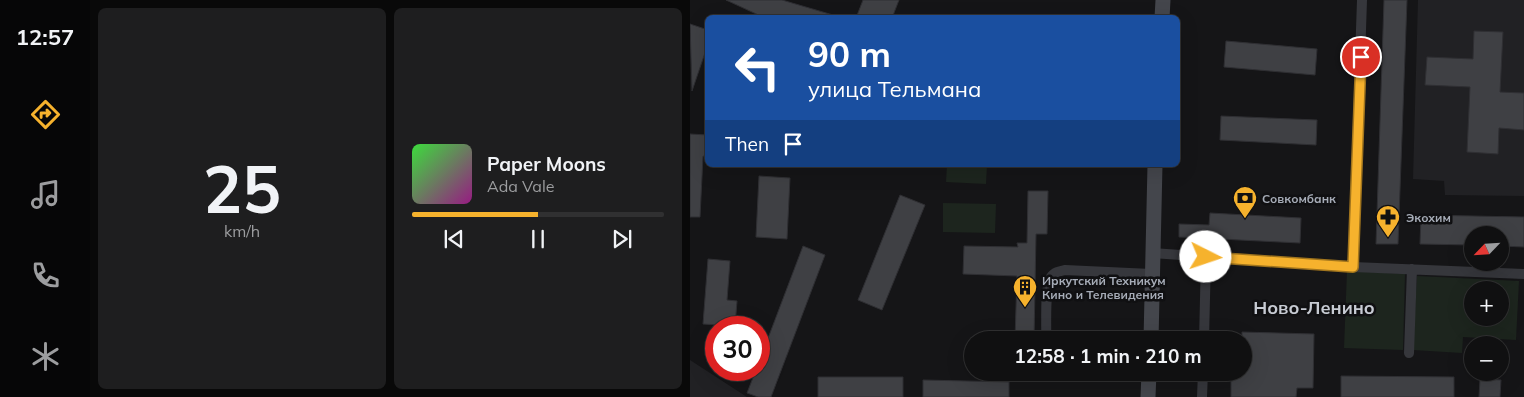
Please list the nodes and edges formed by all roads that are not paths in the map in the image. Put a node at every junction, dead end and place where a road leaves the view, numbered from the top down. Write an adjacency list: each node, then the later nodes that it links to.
1 (1163, 0): 3 (main road)
2 (1362, 0): 7 (street)
3 (1162, 15)
4 (1156, 167): 5 (main road)
5 (1152, 254): 6 (street); 9 (main road)
6 (1206, 257): 7 (street); 13 (street)
7 (1353, 267): 8 (street)
8 (1412, 269): 10 (street); 14 (street)
9 (1151, 274): 11 (street); 12 (main road)
10 (1524, 274)
11 (1046, 331)
12 (1150, 331)
13 (1204, 331)
14 (1409, 353)
15 (1149, 381): 17 (main road)
16 (1203, 381): 18 (street)
17 (1148, 397)
18 (1202, 397)

